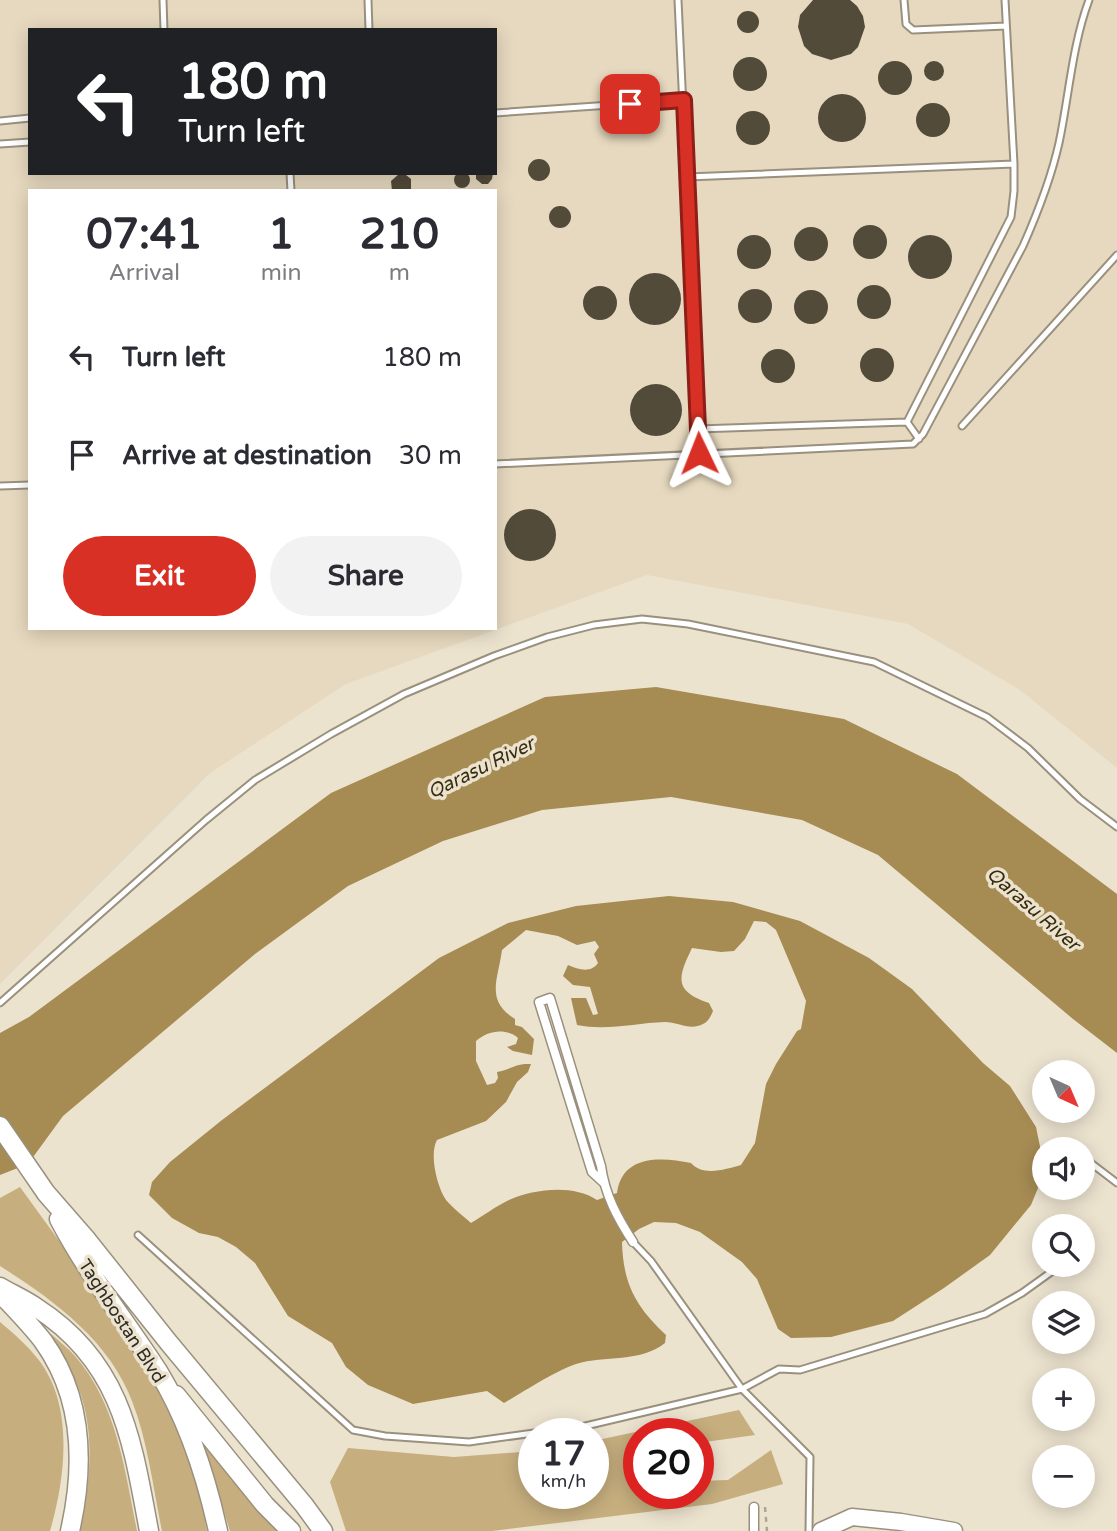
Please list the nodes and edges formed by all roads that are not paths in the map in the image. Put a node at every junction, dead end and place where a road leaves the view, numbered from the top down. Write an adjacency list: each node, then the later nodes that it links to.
1 (163, 0): 8 (lane)
2 (368, 0): 9 (lane)
3 (678, 0): 10 (lane)
4 (904, 0): 7 (lane)
5 (1005, 0): 7 (lane)
6 (1089, 0): 22 (lane)
7 (1006, 26): 16 (lane)
8 (164, 28)
9 (369, 28)
10 (684, 100): 11 (lane); 17 (lane)
11 (497, 113)
12 (28, 118): 13 (lane)
13 (0, 121)
14 (28, 142): 15 (lane)
15 (0, 144)
16 (1014, 164): 17 (lane); 19 (lane)
17 (687, 177): 21 (lane)
18 (1117, 256): 20 (lane)
19 (907, 422): 21 (lane); 22 (lane)
20 (962, 426)
21 (698, 429): 23 (lane)
22 (919, 439): 23 (lane)
23 (699, 453): 24 (lane)
24 (497, 464)
25 (28, 485): 26 (lane)
26 (0, 486)
27 (1117, 827): 28 (lane)
28 (0, 1003)
29 (0, 1126): 33 (main road)
30 (1095, 1166): 31 (lane)
31 (1117, 1182)
32 (604, 1183): 32 (street); 35 (street)
33 (46, 1193): 39 (main road, Taghbostan Blvd); 48 (main road)
34 (138, 1235): 42 (lane)
35 (633, 1242): 40 (lane)
36 (1044, 1277): 40 (lane)
37 (0, 1287): 45 (main road)
38 (0, 1293): 44 (main road)
39 (159, 1374): 46 (main road, Taghbostan Blvd); 47 (main road)
40 (742, 1389): 41 (lane); 50 (lane)
41 (609, 1421)
42 (518, 1435)
43 (754, 1507): 49 (street)
44 (71, 1531)
45 (149, 1531)
46 (218, 1531)
47 (291, 1531)
48 (323, 1531)
49 (754, 1531)
50 (809, 1531)
51 (821, 1531): 52 (main road)
52 (954, 1531)

